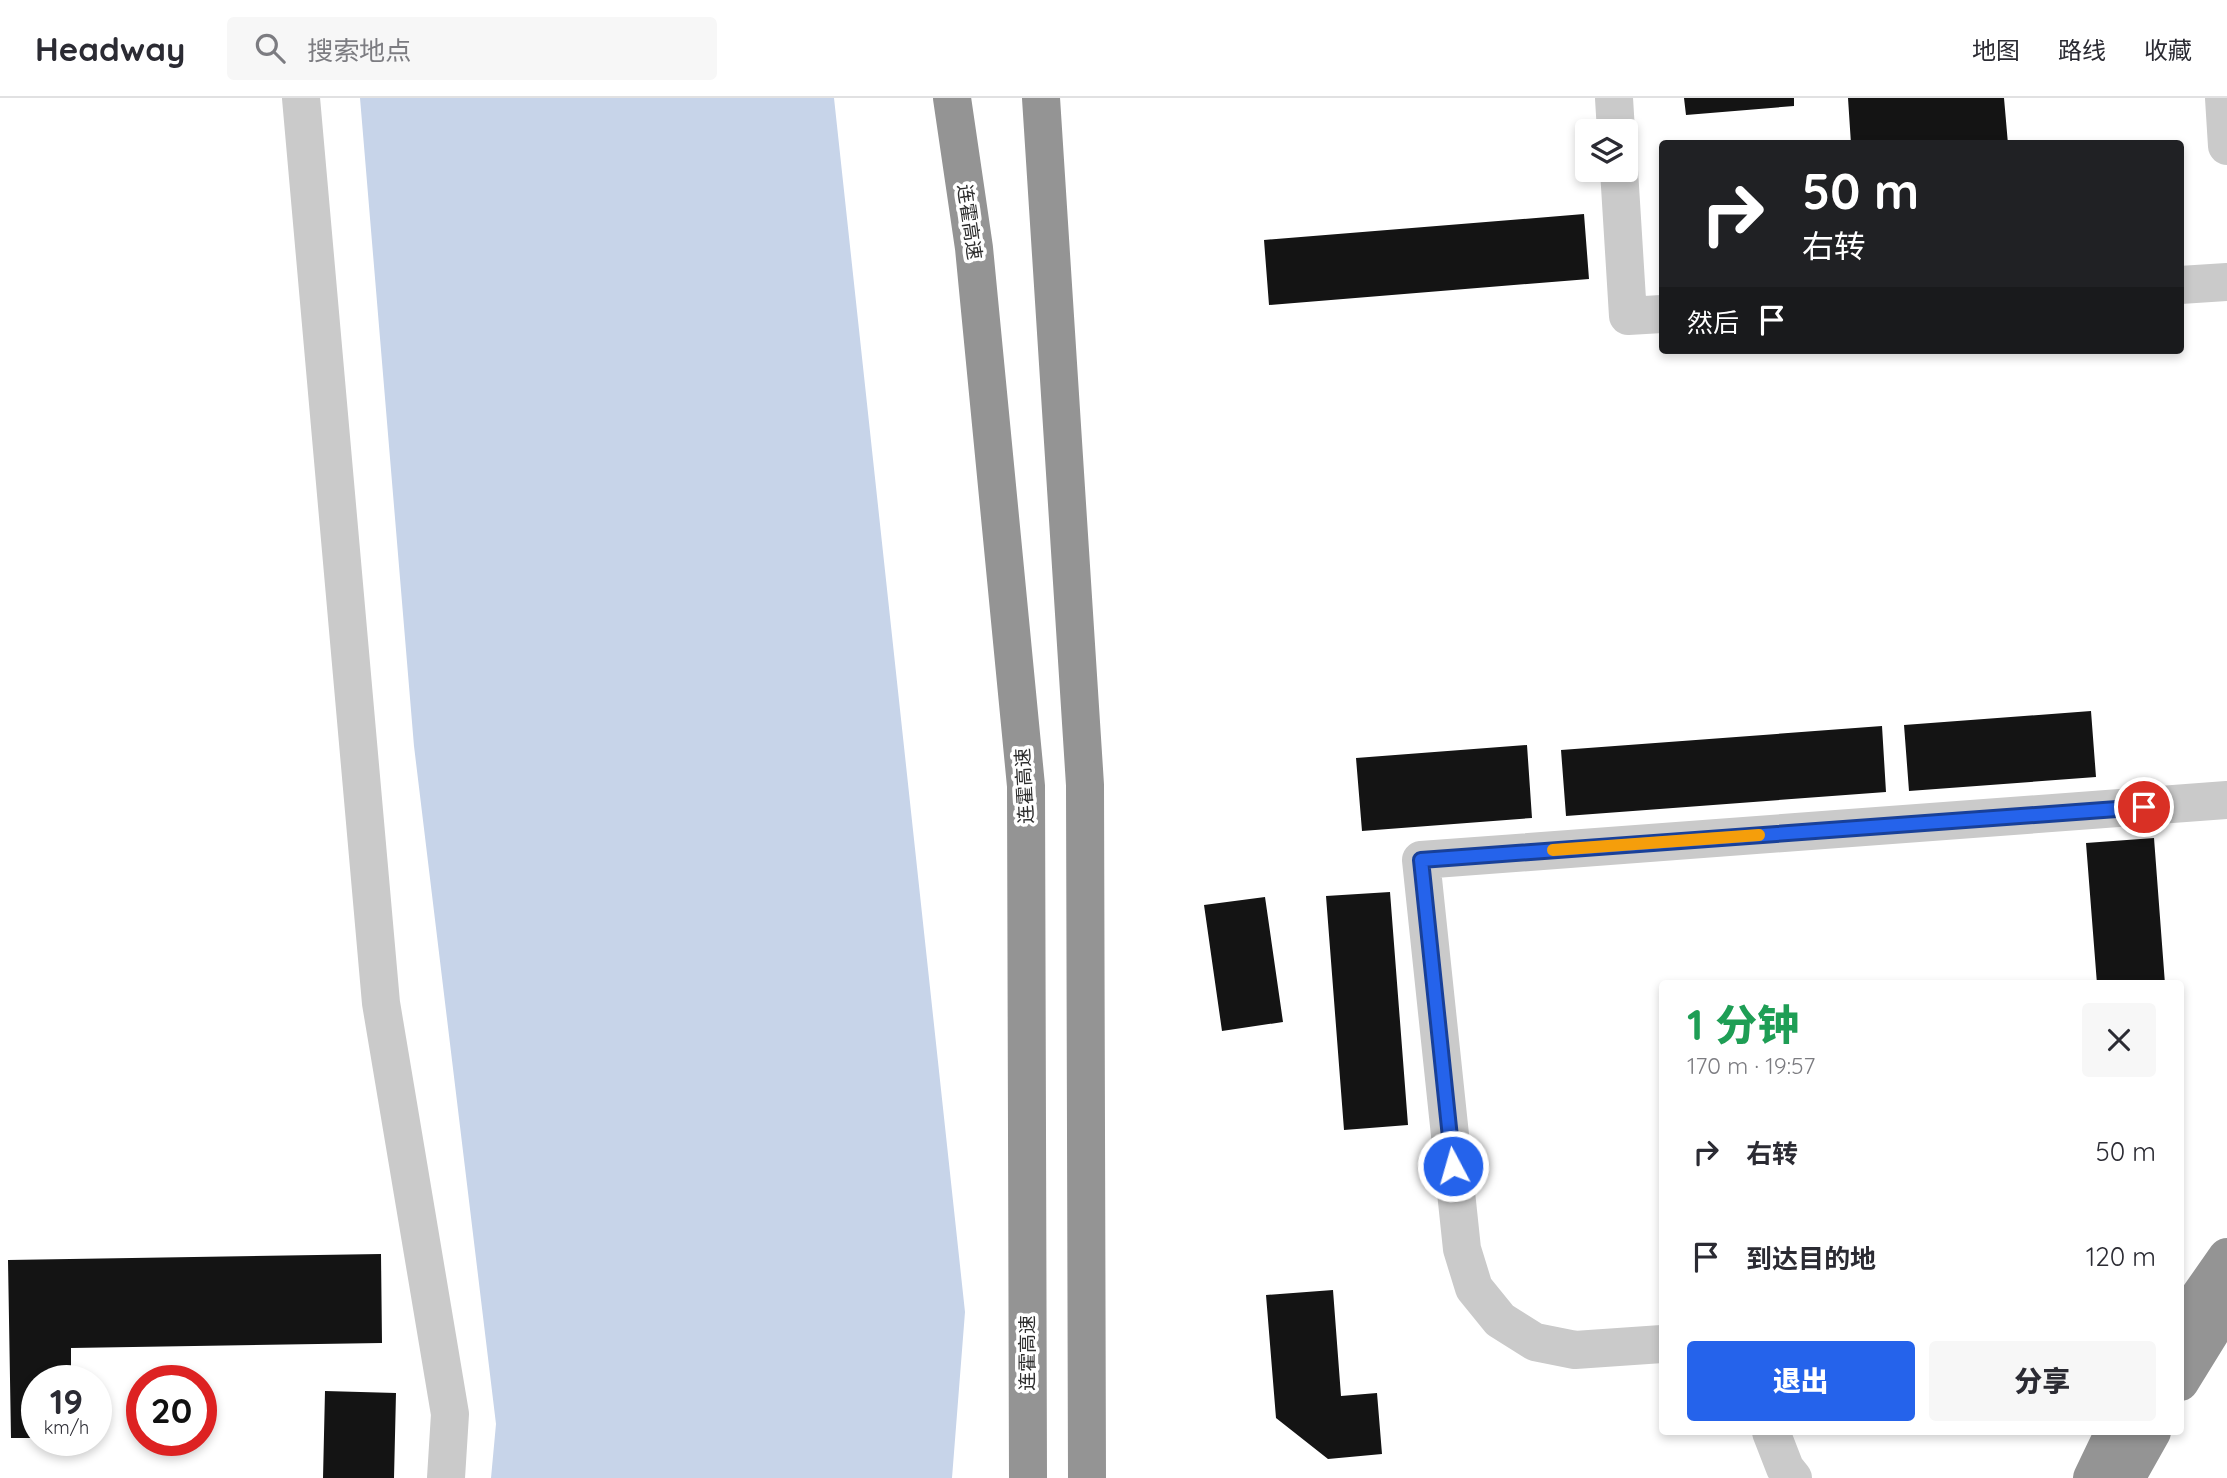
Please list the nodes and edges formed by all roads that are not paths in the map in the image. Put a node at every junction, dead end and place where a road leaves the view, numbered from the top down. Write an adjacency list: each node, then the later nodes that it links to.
1 (301, 98): 21 (street)
2 (952, 98): 22 (highway, 连霍高速)
3 (1041, 98): 23 (highway)
4 (1614, 98): 6 (street)
5 (2224, 98): 7 (street)
6 (1615, 119)
7 (2227, 146)
8 (1620, 182): 11 (street)
9 (2227, 282): 10 (street)
10 (2184, 285)
11 (1659, 314)
12 (2227, 800): 16 (street)
13 (2227, 1257): 15 (highway)
14 (2227, 1307): 17 (highway)
15 (2184, 1318)
16 (1659, 1344)
17 (2184, 1376)
18 (1772, 1435): 24 (street)
19 (2113, 1435): 25 (highway)
20 (2150, 1435): 26 (highway)
21 (446, 1478)
22 (1028, 1478)
23 (1087, 1478)
24 (1793, 1478)
25 (2092, 1478)
26 (2126, 1478)

